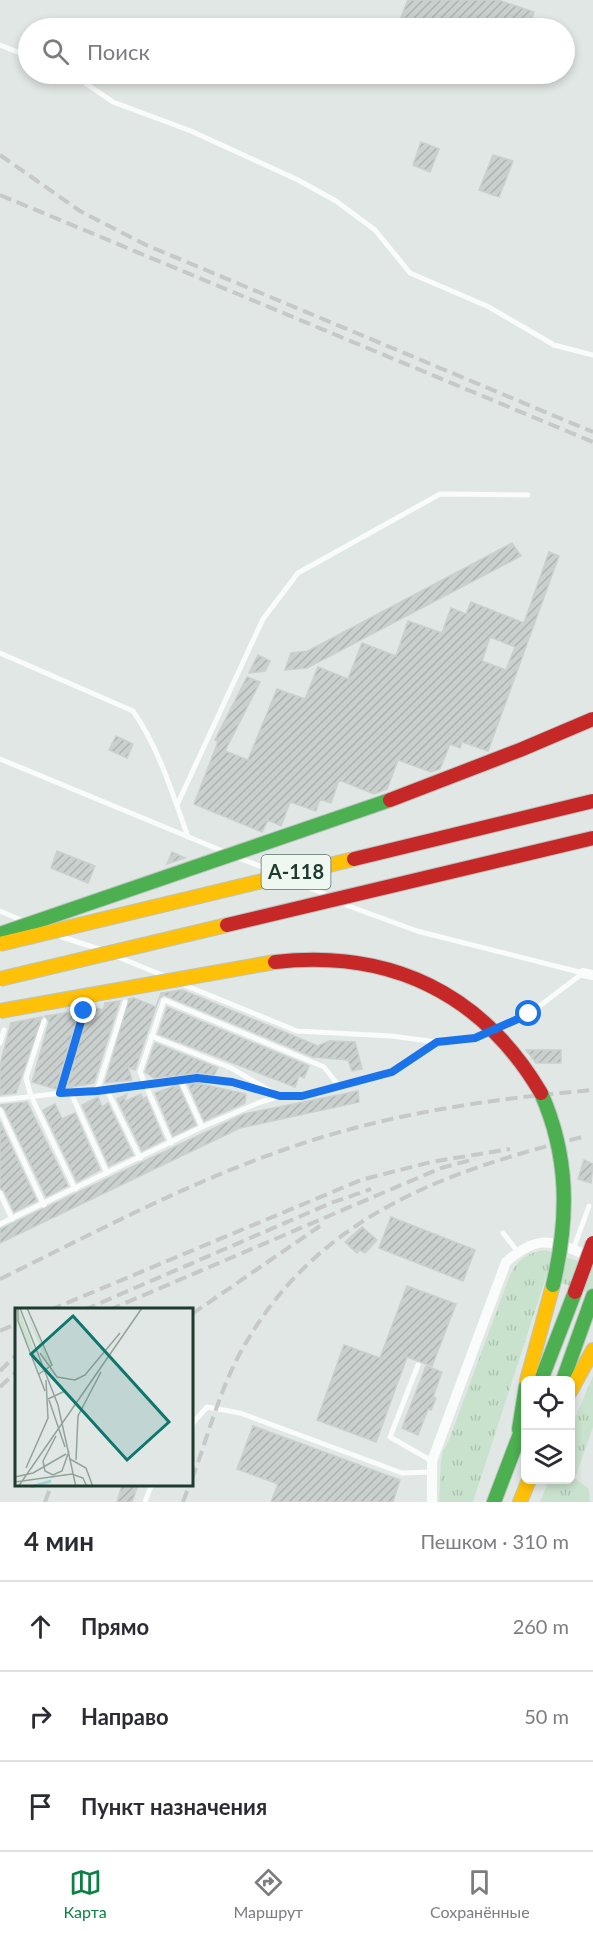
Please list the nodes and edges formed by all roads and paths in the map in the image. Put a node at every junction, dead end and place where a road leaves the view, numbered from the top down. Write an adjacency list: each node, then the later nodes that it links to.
1 (0, 45): 2 (lane)
2 (18, 52)
3 (87, 84): 4 (lane)
4 (593, 355)
5 (528, 495): 10 (lane)
6 (0, 654): 10 (lane)
7 (593, 719): 14 (main road, bridge)
8 (0, 759): 11 (lane)
9 (593, 801): 15 (main road, А-118, bridge)
10 (177, 805): 11 (lane)
11 (188, 837): 16 (lane)
12 (593, 838): 17 (main road, А-118, bridge)
13 (0, 911): 24 (lane)
14 (0, 934)
15 (0, 944)
16 (588, 974): 24 (lane)
17 (0, 979)
18 (125, 1002): 30 (lane)
19 (0, 1011): 55 (main road, bridge)
20 (84, 1011): 31 (lane)
21 (44, 1021): 33 (lane)
22 (4, 1030): 25 (lane)
23 (151, 1036): 27 (lane); 28 (lane); 34 (lane)
24 (437, 1042): 28 (lane)
25 (0, 1043)
26 (181, 1081): 27 (lane); 34 (lane); 37 (lane)
27 (143, 1085): 29 (lane); 38 (lane)
28 (339, 1086): 34 (lane)
29 (107, 1090): 30 (lane); 39 (lane)
30 (97, 1091): 32 (lane)
31 (60, 1093): 32 (lane); 33 (lane)
32 (71, 1093): 40 (lane)
33 (31, 1096): 35 (lane); 41 (lane)
34 (280, 1096): 37 (lane)
35 (0, 1100)
36 (0, 1110): 43 (lane)
37 (202, 1127): 38 (lane)
38 (171, 1143): 39 (lane)
39 (140, 1158): 40 (lane)
40 (106, 1173): 41 (lane)
41 (75, 1189): 43 (lane)
42 (0, 1193): 45 (lane)
43 (44, 1204): 45 (lane)
44 (589, 1206): 49 (lane)
45 (12, 1219): 46 (lane)
46 (0, 1224)
47 (503, 1233): 50 (lane)
48 (593, 1243): 56 (main road, bridge)
49 (573, 1250): 50 (street); 51 (street)
50 (518, 1252): 63 (street)
51 (593, 1257)
52 (593, 1298): 57 (main road)
53 (593, 1350): 58 (main road)
54 (418, 1365): 63 (lane)
55 (528, 1376)
56 (543, 1376)
57 (565, 1376)
58 (575, 1383)
59 (521, 1415): 62 (main road)
60 (194, 1422): 63 (lane)
61 (521, 1429): 62 (main road)
62 (518, 1437): 68 (main road)
63 (431, 1467): 67 (street)
64 (527, 1484): 69 (main road)
65 (150, 1487): 66 (lane)
66 (145, 1502)
67 (432, 1502)
68 (494, 1502)
69 (520, 1502)

